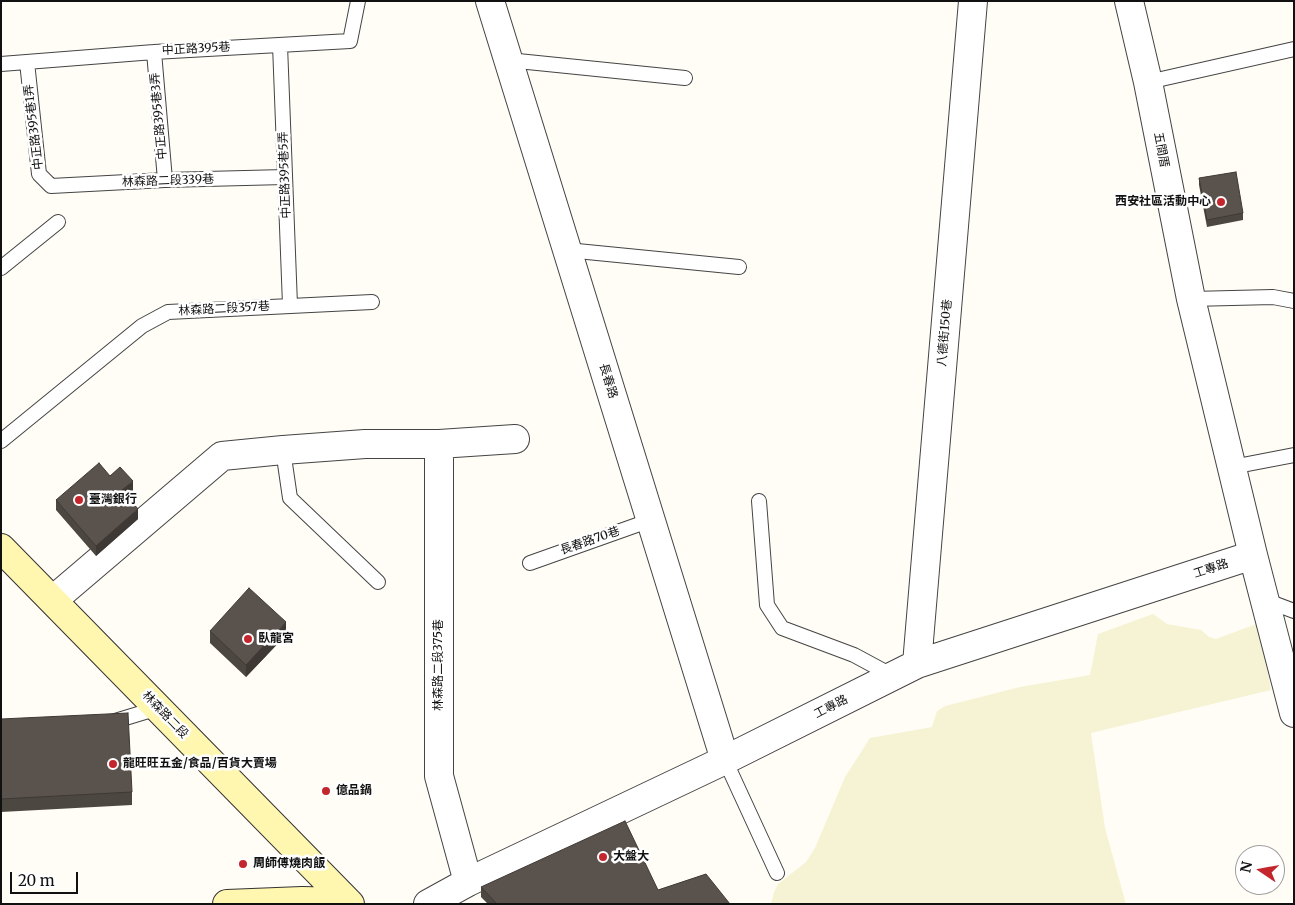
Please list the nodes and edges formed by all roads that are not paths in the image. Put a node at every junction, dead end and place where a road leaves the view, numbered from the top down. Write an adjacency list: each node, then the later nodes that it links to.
1 (358, 1): 5 (lane, 中正路395巷)
2 (490, 1): 8 (street, 長春路)
3 (973, 1): 39 (street, 八德街150巷)
4 (1129, 1): 12 (street, 五間厝)
5 (280, 45): 7 (lane, 中正路395巷); 13 (lane, 中正路395巷5弄)
6 (1294, 49): 12 (lane)
7 (154, 52): 9 (lane, 中正路395巷); 14 (lane, 中正路395巷3弄)
8 (508, 60): 11 (lane); 17 (street, 長春路)
9 (27, 62): 10 (lane, 中正路395巷); 15 (lane, 中正路395巷1弄)
10 (1, 64)
11 (686, 78)
12 (1148, 82): 20 (street, 五間厝)
13 (285, 177): 14 (lane, 林森路二段339巷); 23 (lane, 中正路395巷5弄)
14 (165, 180): 15 (lane, 林森路二段339巷)
15 (51, 186)
16 (58, 222): 18 (lane)
17 (567, 250): 19 (lane); 31 (street, 長春路)
18 (1, 268)
19 (739, 268)
20 (1191, 299): 21 (lane); 29 (street, 五間厝)
21 (1294, 301)
22 (372, 302): 23 (lane, 林森路二段357巷)
23 (290, 305): 25 (lane, 林森路二段357巷)
24 (515, 440): 26 (street)
25 (1, 441)
26 (439, 444): 27 (street); 46 (street, 林森路二段375巷)
27 (283, 450): 35 (lane); 36 (street)
28 (1294, 455): 29 (lane)
29 (1232, 467): 33 (street, 五間厝)
30 (759, 501): 40 (lane)
31 (651, 520): 34 (lane, 長春路70巷); 44 (street, 長春路)
32 (1, 548): 36 (main road, 林森路二段)
33 (1253, 555): 37 (street, 五間厝); 39 (street, 工專路)
34 (530, 562)
35 (378, 582)
36 (53, 600): 41 (main road, 林森路二段)
37 (1266, 600): 38 (lane); 42 (street, 五間厝)
38 (1294, 611)
39 (917, 664): 40 (street, 工專路)
40 (893, 676): 44 (street, 工專路)
41 (158, 708): 43 (lane); 47 (main road, 林森路二段)
42 (1294, 713)
43 (103, 722)
44 (725, 760): 45 (lane); 46 (street, 工專路)
45 (777, 873)
46 (468, 882): 49 (street, 工專路)
47 (351, 903): 48 (main road)
48 (227, 904)
49 (428, 904)

